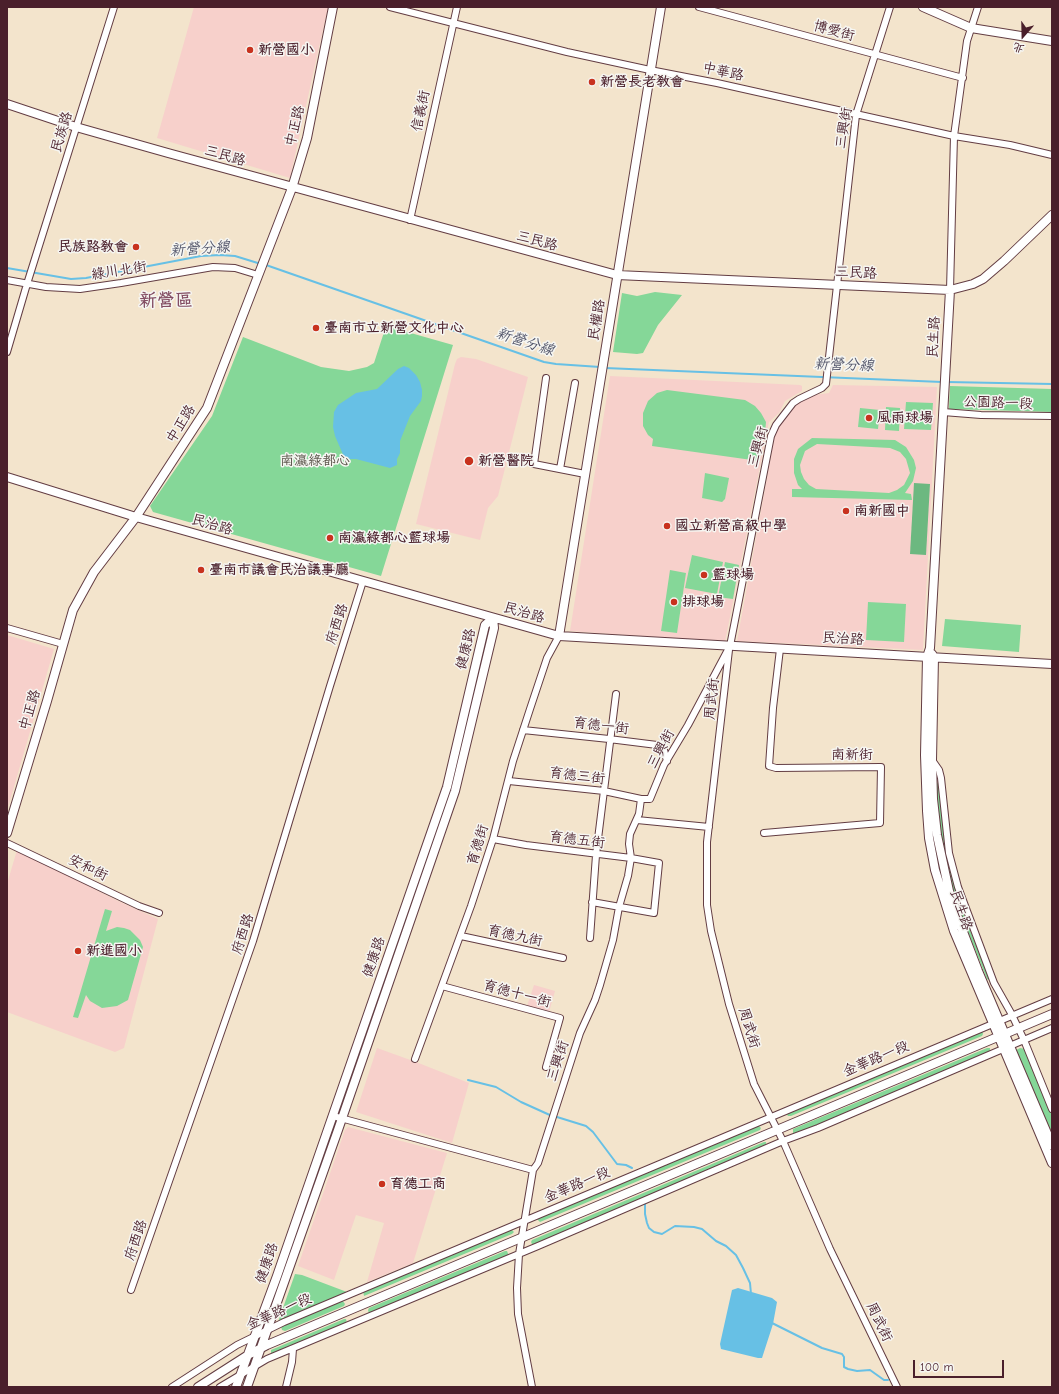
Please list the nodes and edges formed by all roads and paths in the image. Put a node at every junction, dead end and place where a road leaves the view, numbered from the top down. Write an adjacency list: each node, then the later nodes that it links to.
1 (114, 7): 18 (street, 民族路)
2 (333, 7): 21 (street, 中正路)
3 (390, 7): 10 (street, 中華路)
4 (457, 7): 10 (street, 信義街)
5 (660, 7): 14 (street, 民權路)
6 (699, 7): 13 (street, 博愛街)
7 (890, 7): 13 (street, 三興街)
8 (924, 7): 11 (street)
9 (978, 7): 11 (street, 民生路)
10 (453, 24): 14 (street, 中華路); 23 (street, 信義街)
11 (972, 28): 12 (street); 15 (street, 民生路)
12 (1052, 41)
13 (875, 54): 15 (street, 博愛街); 17 (street, 三興街)
14 (650, 70): 17 (street, 中華路); 25 (street, 民權路)
15 (962, 78): 19 (street, 民生路)
16 (7, 104): 18 (street, 三民路)
17 (856, 115): 19 (street, 中華路); 28 (street, 三興街)
18 (76, 127): 21 (street, 三民路); 27 (street, 民族路)
19 (954, 136): 20 (street, 中華路); 29 (street, 民生路)
20 (1052, 155)
21 (292, 188): 23 (street, 三民路); 24 (street, 中正路)
22 (1052, 215): 29 (street, 三民路)
23 (410, 220): 25 (street, 三民路)
24 (258, 273): 27 (street, 綠川北街); 38 (street, 中正路)
25 (617, 275): 28 (street, 三民路); 36 (street, 民權路)
26 (7, 280): 27 (street, 綠川北街)
27 (28, 281): 30 (street)
28 (837, 285): 29 (street, 三民路); 44 (street, 三興街)
29 (950, 290): 33 (street, 民生路)
30 (7, 352)
31 (546, 378): 35 (street)
32 (575, 383): 35 (street)
33 (943, 412): 34 (street, 公園路一段); 46 (street, 民生路)
34 (1052, 416)
35 (560, 469): 36 (street)
36 (585, 474): 42 (street, 民權路)
37 (7, 477): 38 (street, 民治路)
38 (136, 517): 39 (street, 民治路); 43 (street, 中正路)
39 (363, 581): 40 (street, 民治路); 96 (street, 府西路)
40 (493, 618): 42 (street, 民治路); 56 (street, 健康路); 57 (street, 健康路)
41 (7, 628): 43 (street)
42 (559, 636): 44 (street, 民治路); 49 (street, 育德街)
43 (63, 644): 60 (street, 中正路)
44 (730, 646): 45 (street, 民治路); 52 (street, 三興街); 59 (street, 周武街)
45 (780, 649): 46 (street, 民治路); 61 (street, 南新街)
46 (930, 657): 47 (street, 民治路); 51 (street, 民生路); 76 (street, 民生路)
47 (1052, 664)
48 (616, 694): 50 (street)
49 (523, 730): 50 (street, 育德一街); 53 (street, 育德街)
50 (609, 739): 52 (street, 育德一街); 54 (street)
51 (932, 760): 75 (street, 民生路); 76 (street, 民生路)
52 (667, 761): 55 (street, 三興街)
53 (509, 781): 54 (street, 育德三街); 62 (street, 育德街)
54 (604, 791): 55 (street, 育德三街); 64 (street)
55 (641, 799): 58 (street, 三興街)
56 (437, 815): 57 (street); 85 (street, 健康路)
57 (446, 818): 87 (street, 健康路)
58 (637, 820): 59 (street); 65 (street, 三興街)
59 (709, 827): 86 (street, 周武街)
60 (7, 833)
61 (764, 833)
62 (493, 839): 64 (street, 育德五街); 69 (street, 育德街)
63 (7, 843): 68 (street, 安和街)
64 (596, 855): 65 (street, 育德五街); 66 (street)
65 (631, 858): 67 (street, 三興街); 67 (street, 育德五街)
66 (592, 902): 67 (street); 70 (street)
67 (619, 908): 92 (street, 三興街)
68 (159, 913)
69 (461, 936): 71 (street, 育德九街); 72 (street, 育德街)
70 (590, 938)
71 (563, 958)
72 (442, 986): 82 (street, 育德街); 83 (street, 育德十一街)
73 (1052, 999): 75 (street, 金華路一段)
74 (1052, 1014): 77 (street, 金華路一段)
75 (1012, 1016): 76 (street, 金華路一段); 77 (street, 民生路)
76 (996, 1023): 79 (street, 民生路); 86 (street, 金華路一段)
77 (1018, 1028): 79 (street, 金華路一段); 80 (street, 民生路)
78 (1052, 1028): 80 (street)
79 (1002, 1036): 81 (street, 民生路); 88 (street, 金華路一段)
80 (1024, 1040): 81 (street); 84 (street, 民生路)
81 (1007, 1047): 89 (street); 90 (street, 民生路); 91 (street, 民生路)
82 (415, 1059)
83 (546, 1067)
84 (1052, 1109)
85 (333, 1116): 87 (street); 98 (street, 健康路)
86 (770, 1117): 88 (street, 周武街); 93 (street, 金華路一段)
87 (342, 1119): 92 (street); 97 (street, 健康路)
88 (776, 1129): 89 (street, 周武街); 94 (street, 金華路一段)
89 (783, 1141): 95 (street); 111 (street, 周武街)
90 (1052, 1145)
91 (1052, 1163)
92 (533, 1170): 93 (street, 三興街)
93 (524, 1221): 94 (street, 三興街); 97 (street, 金華路一段)
94 (522, 1237): 95 (street, 三興街); 99 (street, 金華路一段)
95 (519, 1254): 100 (street); 110 (street, 三興街)
96 (131, 1290)
97 (267, 1331): 98 (street, 金華路一段); 99 (street, 健康路)
98 (254, 1337): 101 (street, 健康路); 104 (street, 金華路一段)
99 (260, 1348): 101 (street, 金華路一段); 102 (street, 健康路)
100 (293, 1348): 102 (street); 109 (street)
101 (248, 1355): 103 (street, 健康路); 105 (street, 金華路一段)
102 (253, 1368): 103 (street); 108 (street, 健康路)
103 (240, 1376): 106 (street); 107 (street, 健康路)
104 (172, 1387)
105 (198, 1387)
106 (220, 1387)
107 (236, 1387)
108 (247, 1387)
109 (286, 1387)
110 (532, 1387)
111 (897, 1387)

